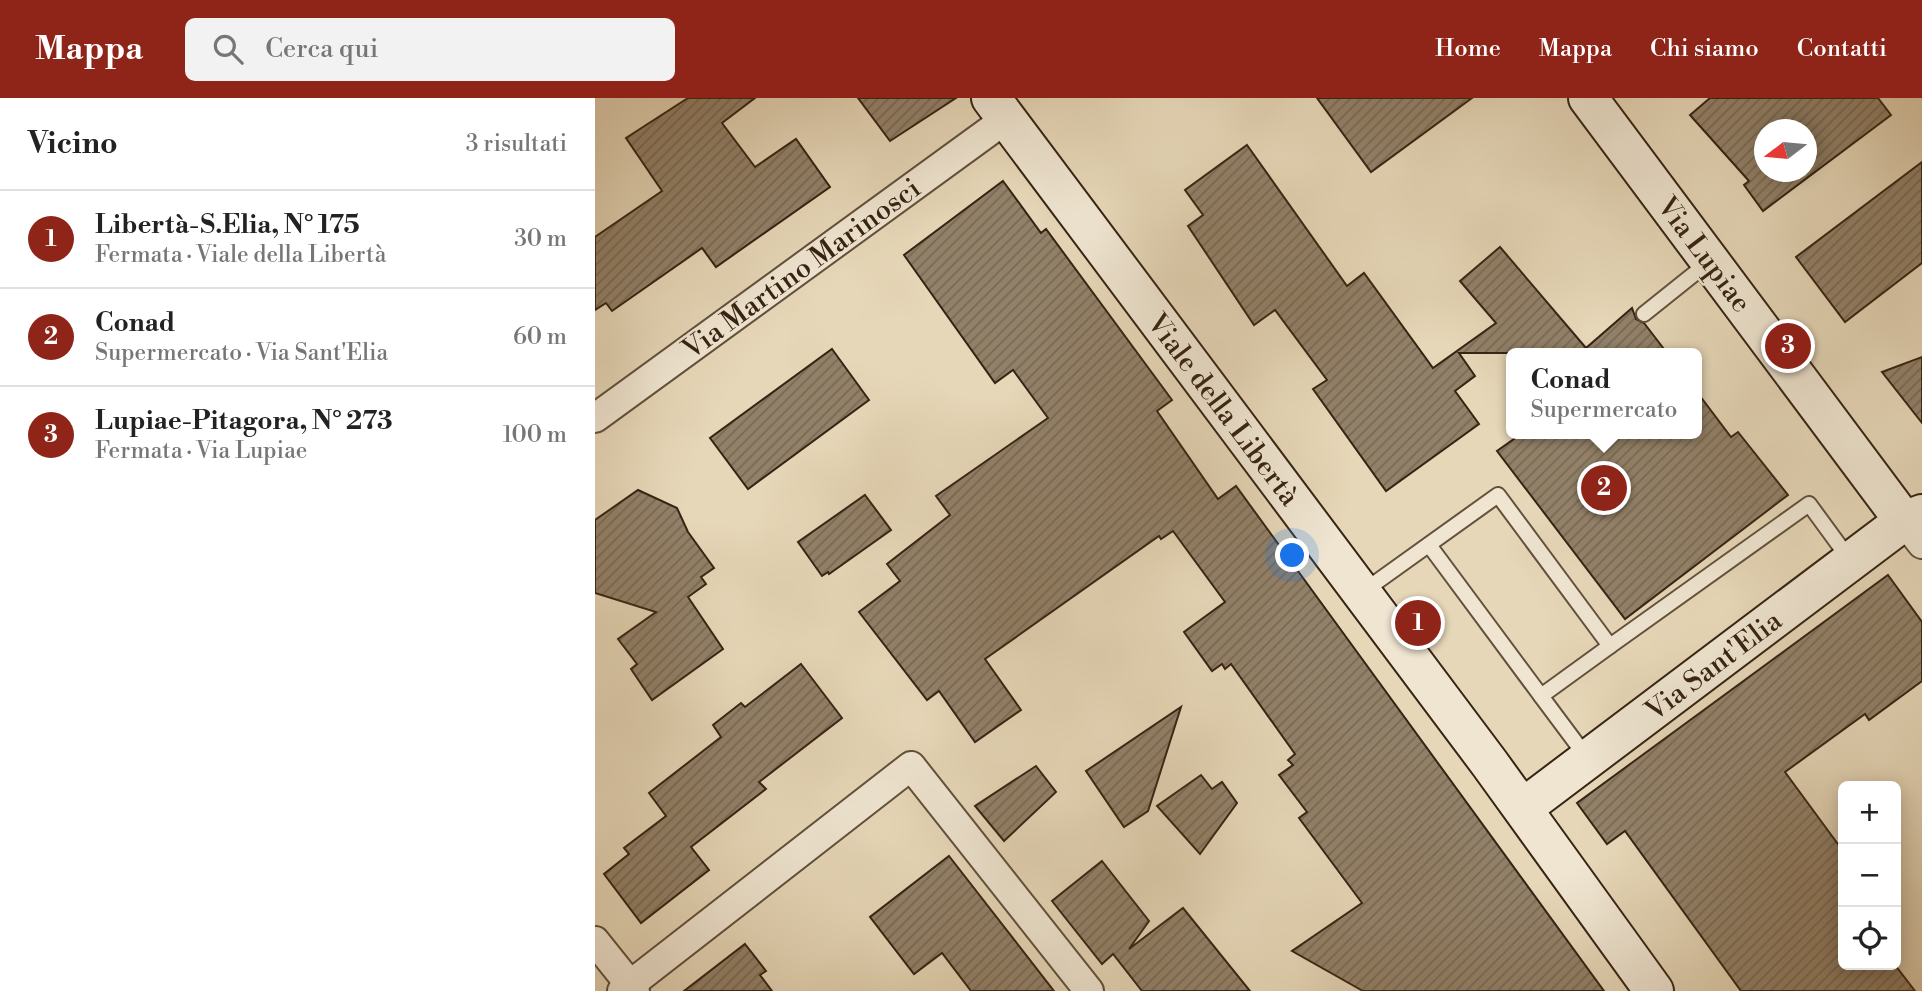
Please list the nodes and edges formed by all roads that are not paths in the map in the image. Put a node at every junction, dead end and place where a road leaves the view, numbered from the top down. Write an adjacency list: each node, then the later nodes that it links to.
1 (1588, 98): 3 (main road, Via Lupiae)
2 (999, 108): 5 (street, Via Martino Marinosci); 9 (main road, Viale della Libertà)
3 (1710, 261): 4 (lane); 6 (main road, Via Lupiae)
4 (1644, 314)
5 (595, 418)
6 (1916, 527): 8 (main road, Via Sant'Elia)
7 (1429, 545): 9 (lane); 10 (lane); 11 (lane)
8 (1851, 561): 10 (lane); 12 (main road, Via Sant'Elia)
9 (1361, 593): 13 (main road, Viale della Libertà)
10 (1610, 646): 11 (lane)
11 (1541, 696): 12 (lane)
12 (1588, 759): 13 (main road, Via Sant'Elia)
13 (1523, 808): 17 (main road, Viale della Libertà)
14 (595, 941): 15 (street)
15 (629, 989): 16 (street)
16 (1089, 991)
17 (1654, 991)

